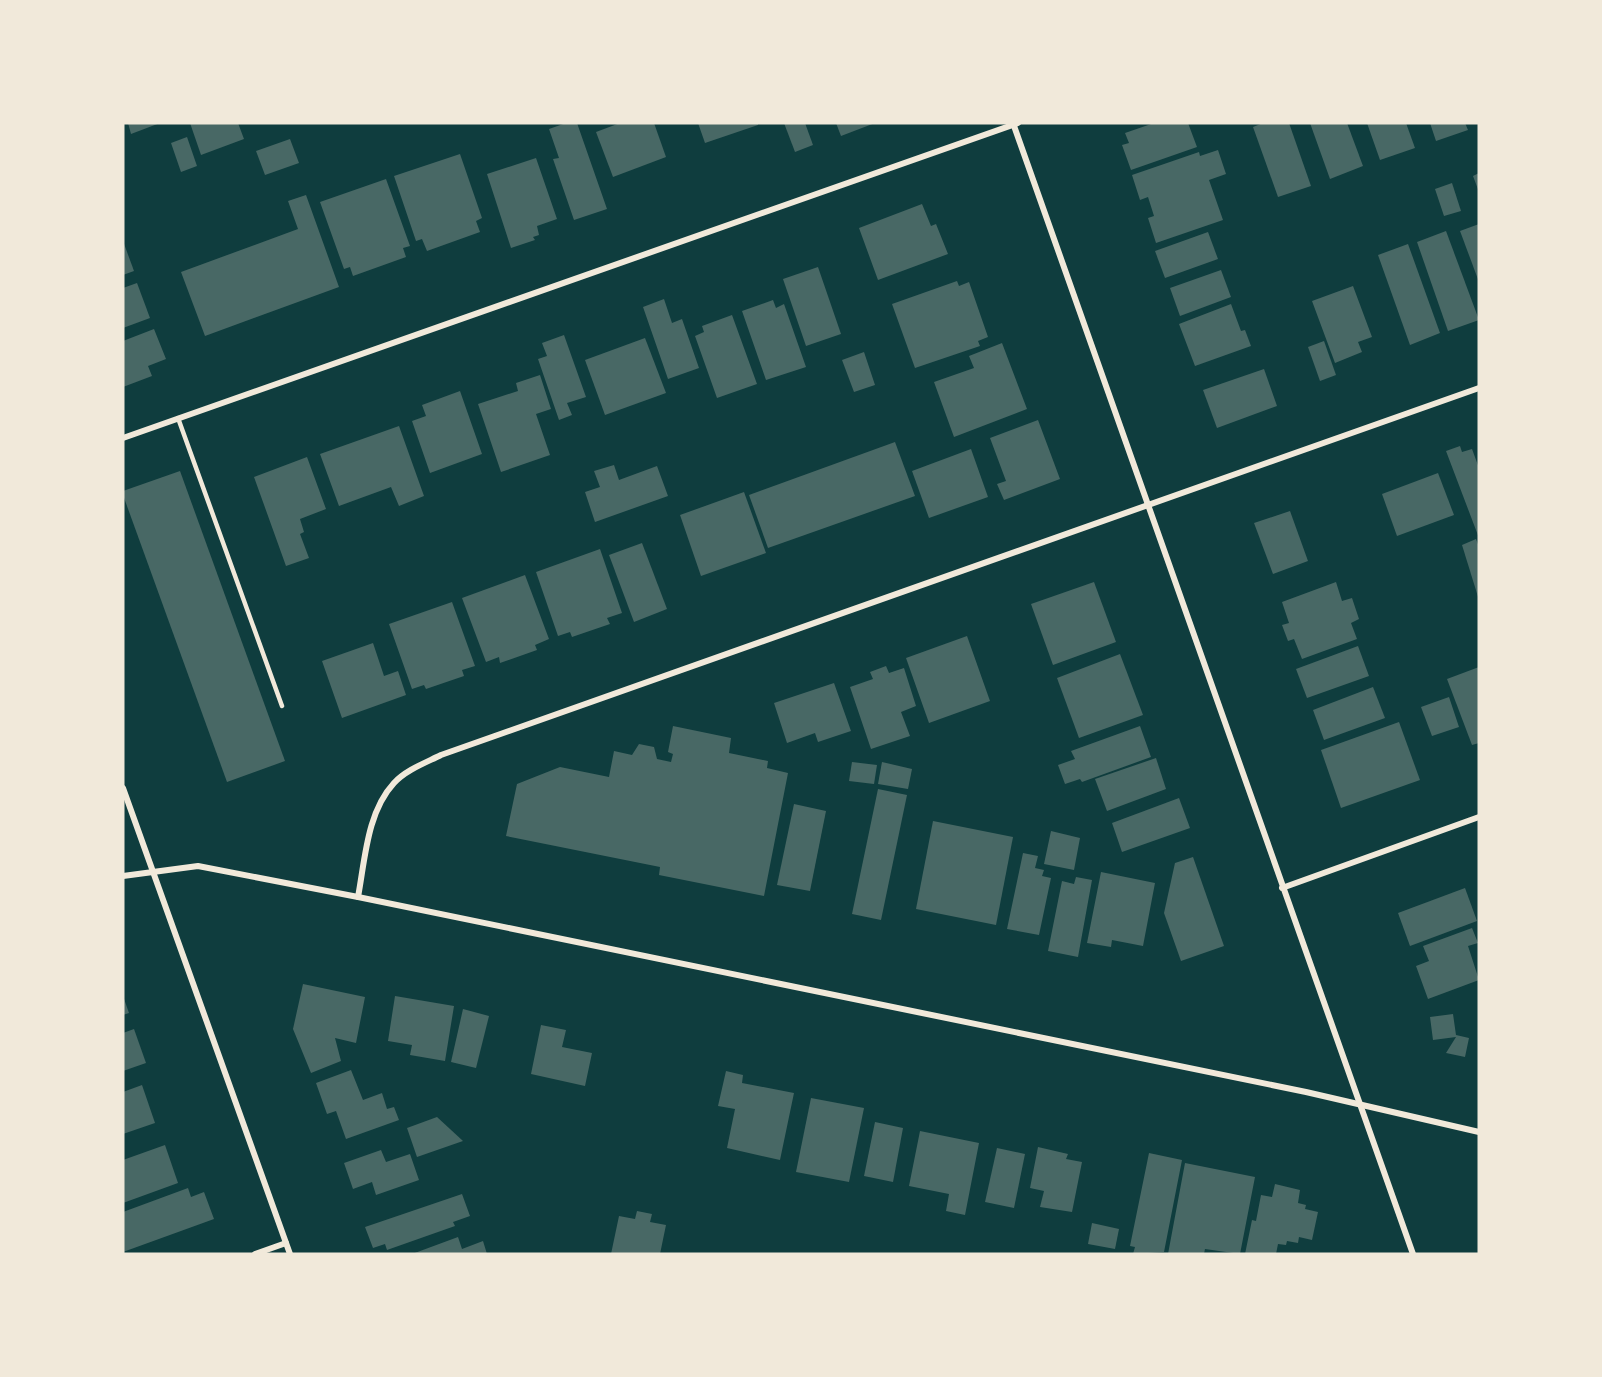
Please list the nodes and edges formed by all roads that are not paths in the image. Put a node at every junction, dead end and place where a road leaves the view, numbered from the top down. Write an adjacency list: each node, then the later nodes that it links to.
1 (1015, 124): 3 (street); 5 (street)
2 (1479, 388): 5 (street)
3 (178, 418): 4 (street); 6 (lane)
4 (123, 438)
5 (1149, 506): 11 (street); 12 (street)
6 (282, 706)
7 (123, 788): 9 (street)
8 (1479, 817): 11 (street)
9 (152, 870): 10 (street); 12 (street); 15 (street)
10 (123, 876)
11 (1282, 888): 13 (street)
12 (358, 897): 13 (street)
13 (1359, 1106): 14 (street); 18 (street)
14 (1479, 1131)
15 (286, 1243): 16 (street); 17 (street)
16 (255, 1254)
17 (290, 1254)
18 (1413, 1254)

